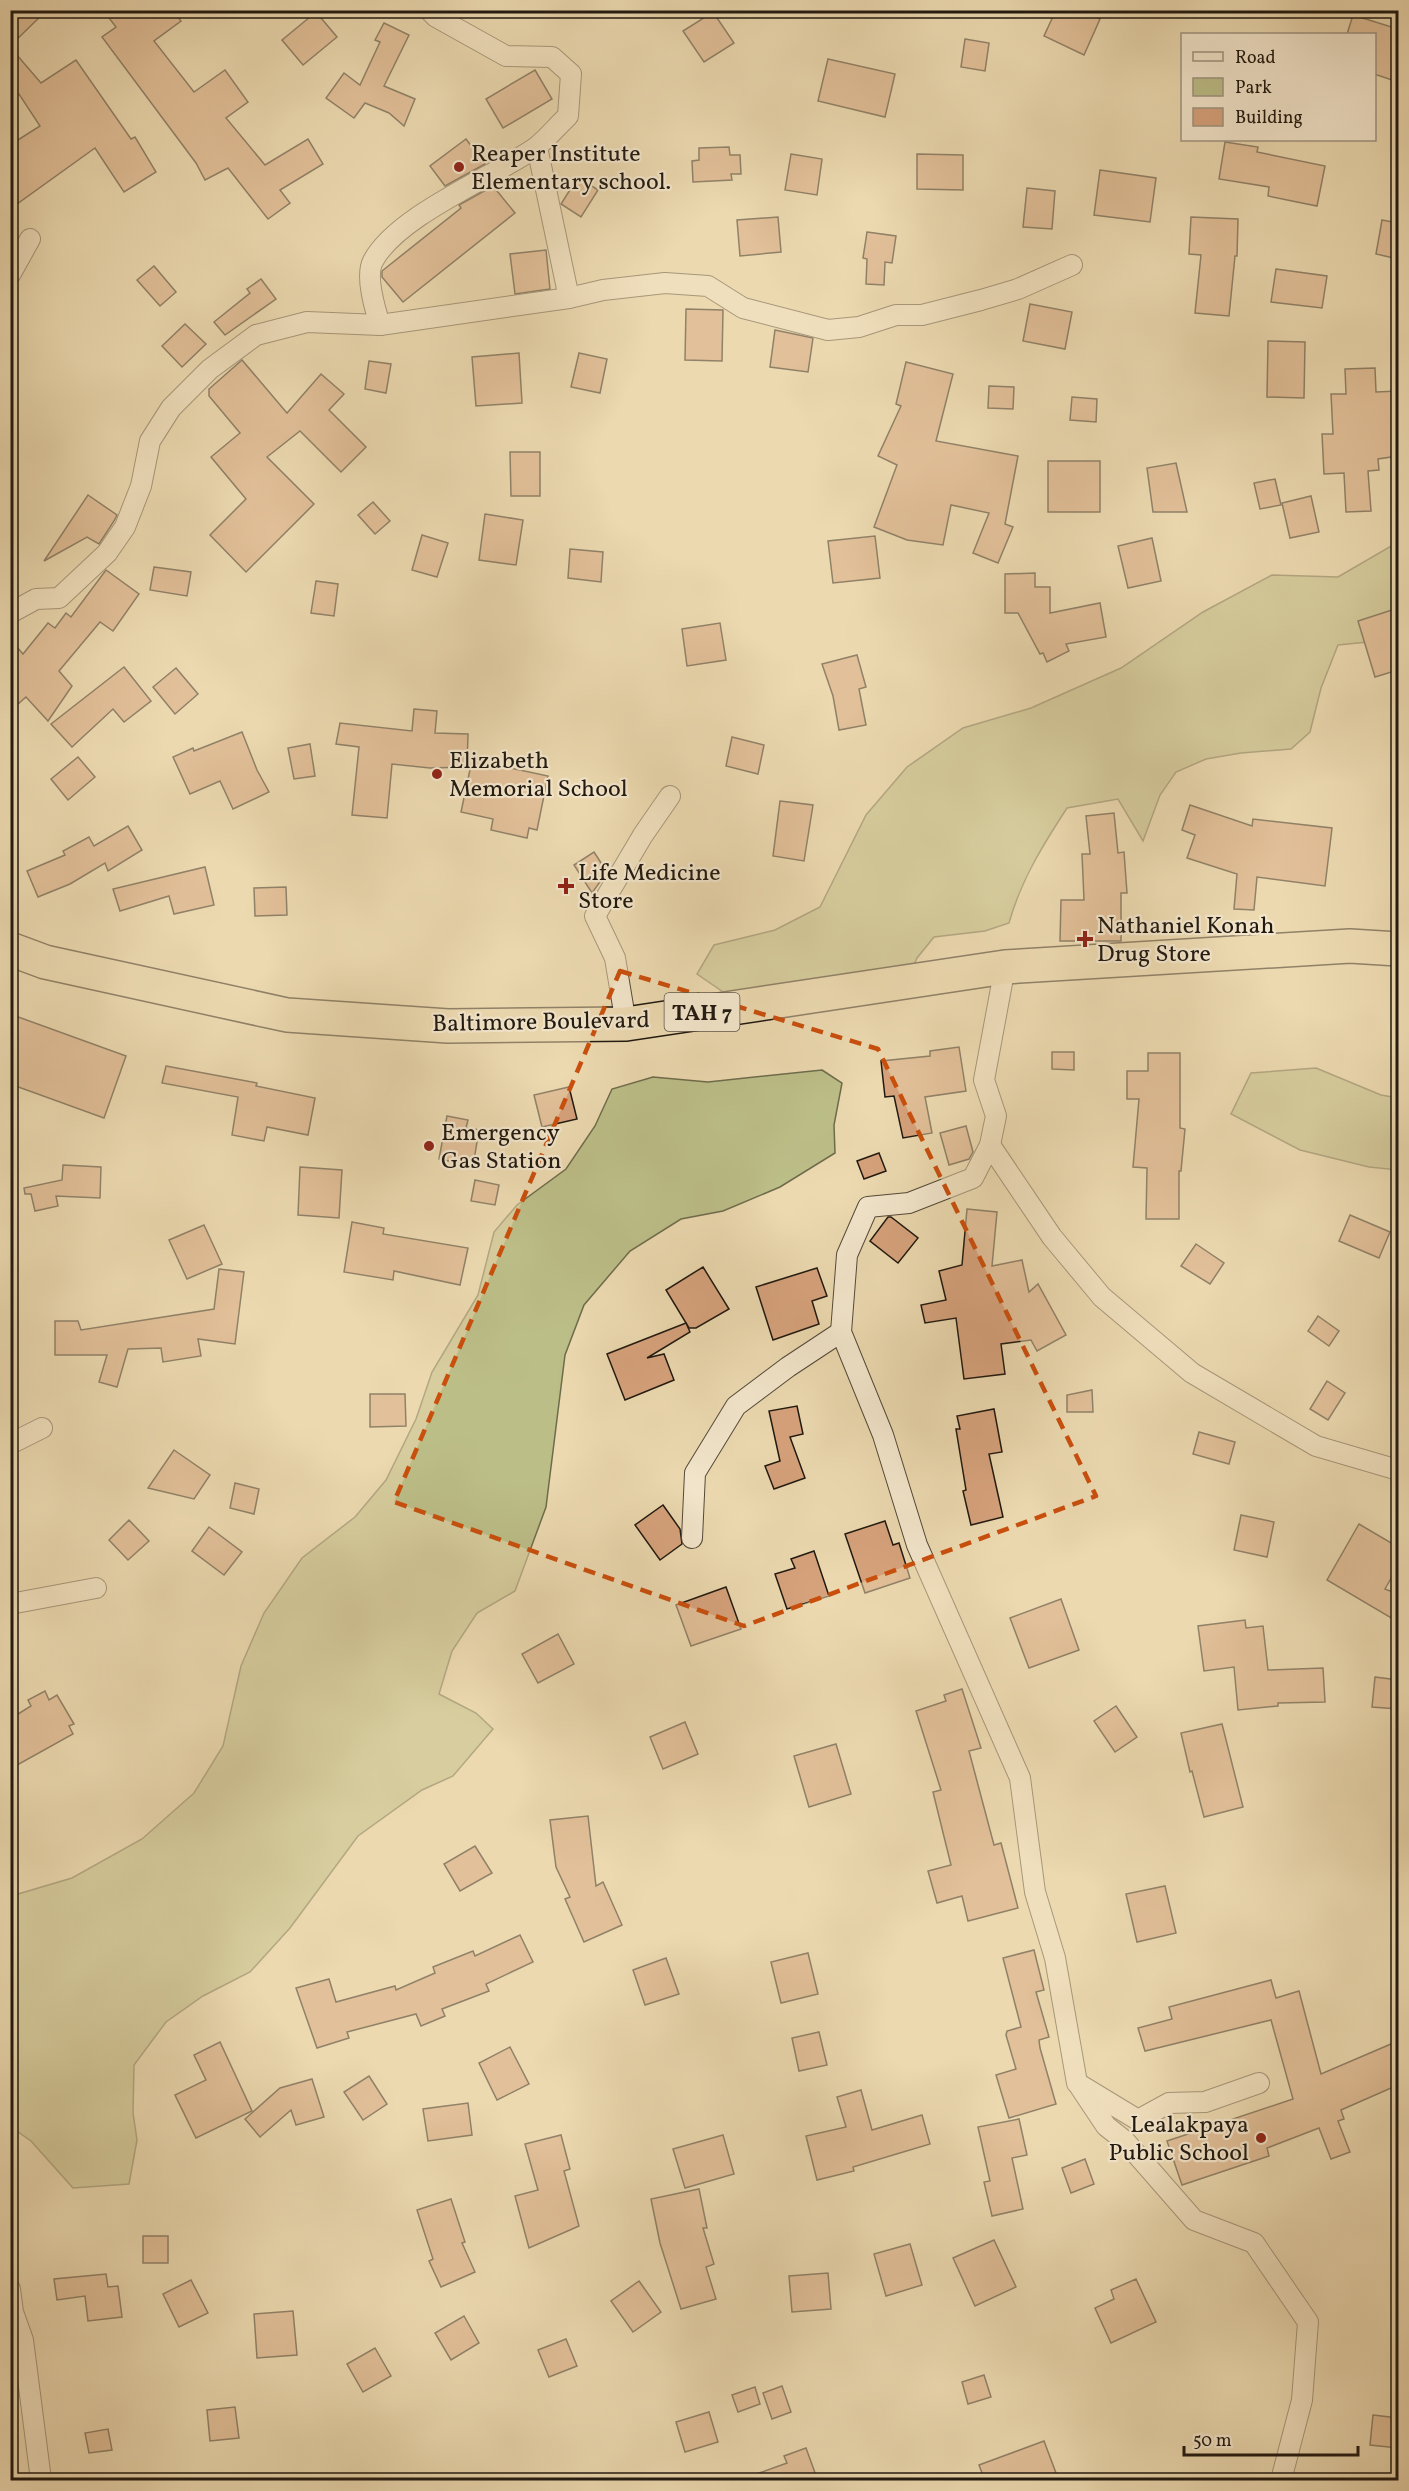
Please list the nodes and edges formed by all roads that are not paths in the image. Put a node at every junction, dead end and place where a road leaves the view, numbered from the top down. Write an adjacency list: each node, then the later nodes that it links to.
1 (429, 10): 2 (street)
2 (537, 147): 6 (street); 7 (street)
3 (30, 239): 5 (street)
4 (1072, 265): 6 (street)
5 (10, 274)
6 (569, 298): 7 (street)
7 (380, 325): 8 (street)
8 (11, 611)
9 (670, 796): 13 (street)
10 (10, 949): 13 (highway, Baltimore Boulevard / TAH 7)
11 (1398, 949): 12 (highway, Baltimore Boulevard / TAH 7)
12 (1005, 967): 13 (highway, Baltimore Boulevard / TAH 7); 14 (street)
13 (626, 1024)
14 (990, 1144): 15 (street); 18 (street)
15 (841, 1332): 19 (street); 22 (street)
16 (42, 1428): 17 (street)
17 (10, 1444)
18 (1398, 1470)
19 (692, 1538)
20 (96, 1588): 21 (street)
21 (10, 1604)
22 (1077, 2083): 23 (street); 26 (street)
23 (1259, 2084)
24 (10, 2289): 25 (street)
25 (41, 2481)
26 (1281, 2481)

